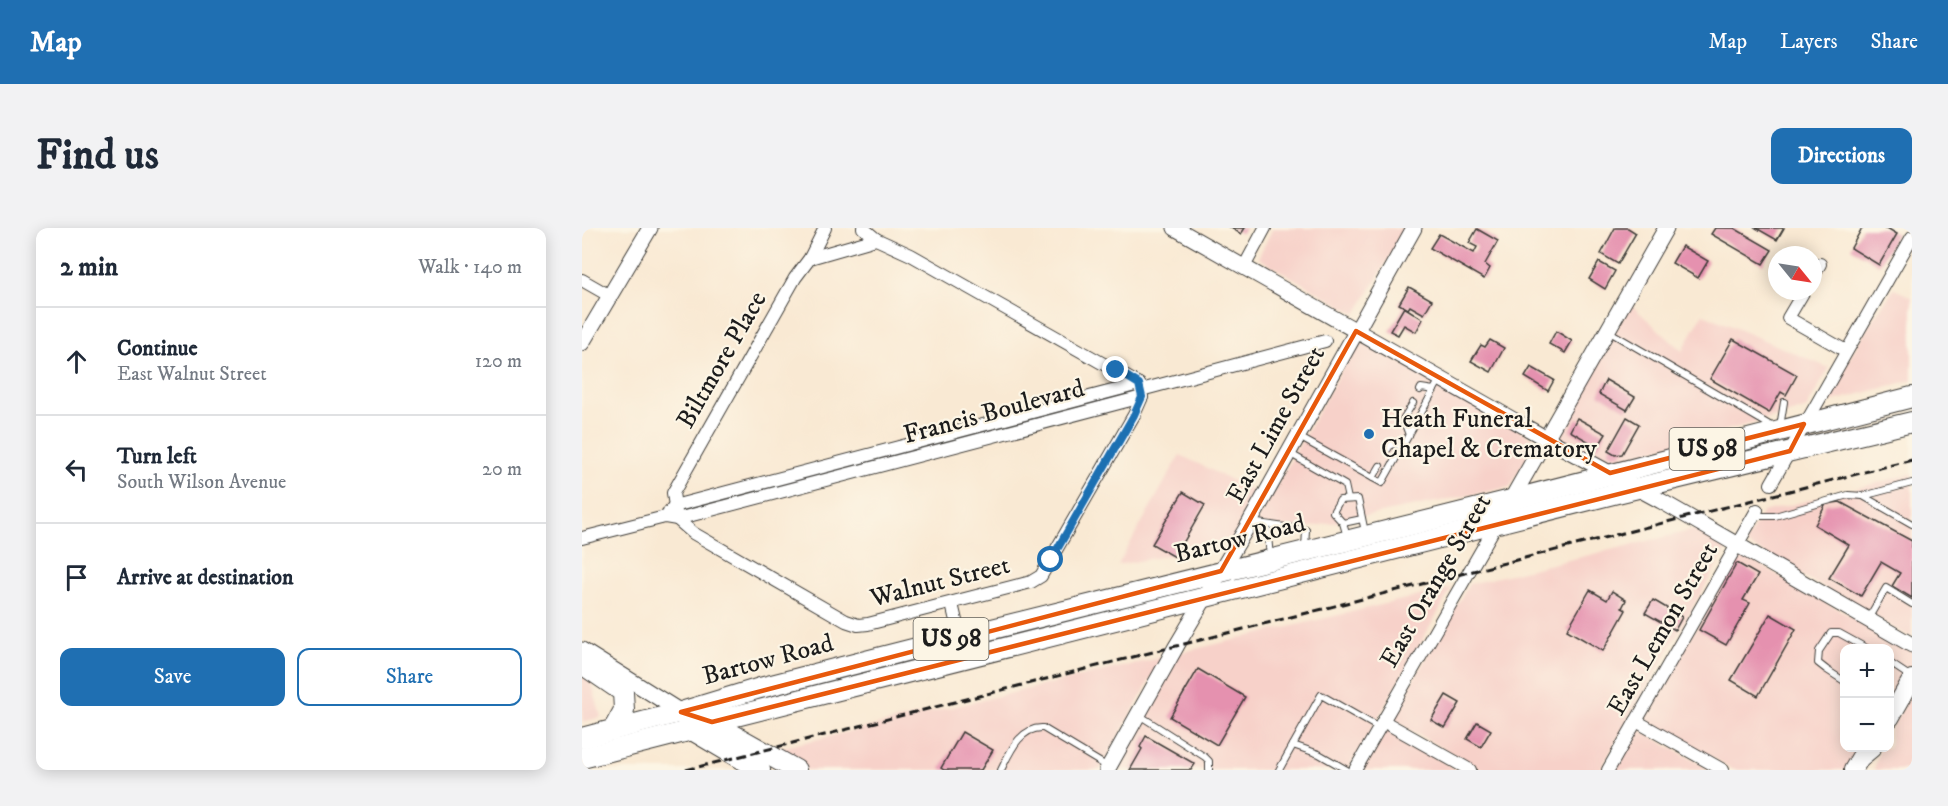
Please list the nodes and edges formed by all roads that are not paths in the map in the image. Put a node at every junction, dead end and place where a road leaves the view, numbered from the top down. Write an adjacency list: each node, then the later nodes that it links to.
1 (650, 228): 13 (street)
2 (825, 228): 10 (street, Biltmore Place)
3 (863, 228): 9 (street)
4 (1175, 228): 11 (street)
5 (1265, 228): 11 (street)
6 (1414, 228): 15 (street, East Lime Street)
7 (1661, 230): 16 (street, East Orange Street)
8 (1912, 237): 19 (street)
9 (876, 239): 10 (street); 21 (street)
10 (810, 258): 48 (street, Biltmore Place)
11 (1244, 267): 15 (street)
12 (582, 280): 13 (street)
13 (610, 296): 18 (street)
14 (1799, 300): 19 (street)
15 (1356, 331): 20 (street); 31 (street, East Lime Street)
16 (1607, 331): 29 (lane); 32 (street, East Orange Street)
17 (1325, 341): 21 (street, Francis Boulevard)
18 (582, 343)
19 (1846, 351): 27 (street)
20 (1437, 384): 22 (lane); 30 (lane); 32 (street)
21 (1141, 390): 28 (street, Francis Boulevard); 62 (street, Walnut Street)
22 (1420, 390)
23 (1912, 397): 27 (main road, Bartow Road / US 98)
24 (1784, 402): 29 (lane)
25 (1413, 403): 30 (lane)
26 (1912, 422): 35 (main road, Bartow Road / US 98)
27 (1804, 424): 29 (main road, Bartow Road / US 98); 35 (street)
28 (983, 431): 37 (street, Francis Boulevard); 40 (street, Francis Boulevard)
29 (1779, 431): 35 (lane); 39 (main road, Bartow Road / US 98)
30 (1409, 435): 33 (lane)
31 (1298, 437): 36 (street, East Lime Street); 41 (lane)
32 (1545, 438): 39 (street); 47 (street, East Orange Street)
33 (1403, 446): 34 (lane); 41 (lane)
34 (1388, 449)
35 (1790, 451): 43 (street); 44 (main road, Bartow Road / US 98)
36 (1289, 453): 46 (lane); 51 (street, East Lime Street)
37 (828, 465): 40 (street); 48 (street, Francis Boulevard)
38 (1380, 466): 41 (lane)
39 (1610, 473): 44 (street); 47 (main road, Bartow Road / US 98)
40 (832, 478): 50 (street, Francis Boulevard)
41 (1373, 478)
42 (1912, 483): 45 (lane)
43 (1771, 484)
44 (1638, 488): 54 (main road, Bartow Road / US 98); 57 (street)
45 (1863, 496): 49 (lane); 52 (lane)
46 (1348, 499): 55 (lane); 55 (lane)
47 (1511, 500): 54 (street, East Orange Street); 55 (main road, Bartow Road / US 98)
48 (674, 506): 50 (street, Biltmore Place)
49 (1755, 513): 57 (street, East Lemon Street)
50 (671, 518): 56 (street, Francis Boulevard); 62 (street, Walnut Street)
51 (1250, 522): 53 (lane); 60 (street, East Lime Street)
52 (1912, 524)
53 (1268, 525): 58 (lane); 59 (lane)
54 (1496, 525): 61 (main road, Bartow Road / US 98); 79 (street, East Orange Street)
55 (1355, 529): 58 (main road, Bartow Road / US 98)
56 (582, 538)
57 (1737, 545): 64 (street); 77 (street, East Lemon Street)
58 (1305, 550): 59 (main road, Bartow Road / US 98)
59 (1270, 559): 60 (main road, Bartow Road / US 98)
60 (1221, 571): 61 (street, East Lime Street); 65 (main road, Bartow Road / US 98)
61 (1205, 597): 69 (main road, Bartow Road / US 98); 76 (street, East Lime Street)
62 (952, 604): 65 (street)
63 (1912, 604): 64 (lane)
64 (1867, 620): 67 (street)
65 (960, 637): 69 (street); 75 (main road, Bartow Road / US 98)
66 (1860, 644): 72 (lane)
67 (1912, 645)
68 (582, 650): 75 (street)
69 (965, 658): 78 (main road, Bartow Road / US 98)
70 (582, 664): 80 (main road)
71 (1894, 666): 73 (lane)
72 (1840, 678)
73 (1912, 678): 74 (main road)
74 (1894, 706)
75 (681, 712): 78 (main road); 80 (main road, Bartow Road / US 98); 81 (main road)
76 (1138, 714): 87 (street, East Lime Street); 91 (lane)
77 (1635, 721): 96 (street, East Lemon Street); 97 (street)
78 (712, 722): 81 (main road, Bartow Road / US 98); 89 (main road)
79 (1381, 725): 83 (lane); 94 (street, East Orange Street); 95 (street)
80 (613, 730): 82 (main road, Bartow Road / US 98)
81 (692, 730): 86 (main road, Bartow Road / US 98); 88 (main road)
82 (582, 738)
83 (1293, 745): 92 (lane); 93 (lane)
84 (1867, 752): 98 (main road)
85 (1871, 752): 99 (main road)
86 (582, 758)
87 (1108, 769): 90 (lane)
88 (760, 770)
89 (796, 770)
90 (1001, 770)
91 (1209, 770)
92 (1279, 770)
93 (1347, 770)
94 (1355, 770)
95 (1470, 770)
96 (1608, 770)
97 (1723, 770)
98 (1853, 770)
99 (1867, 770)

